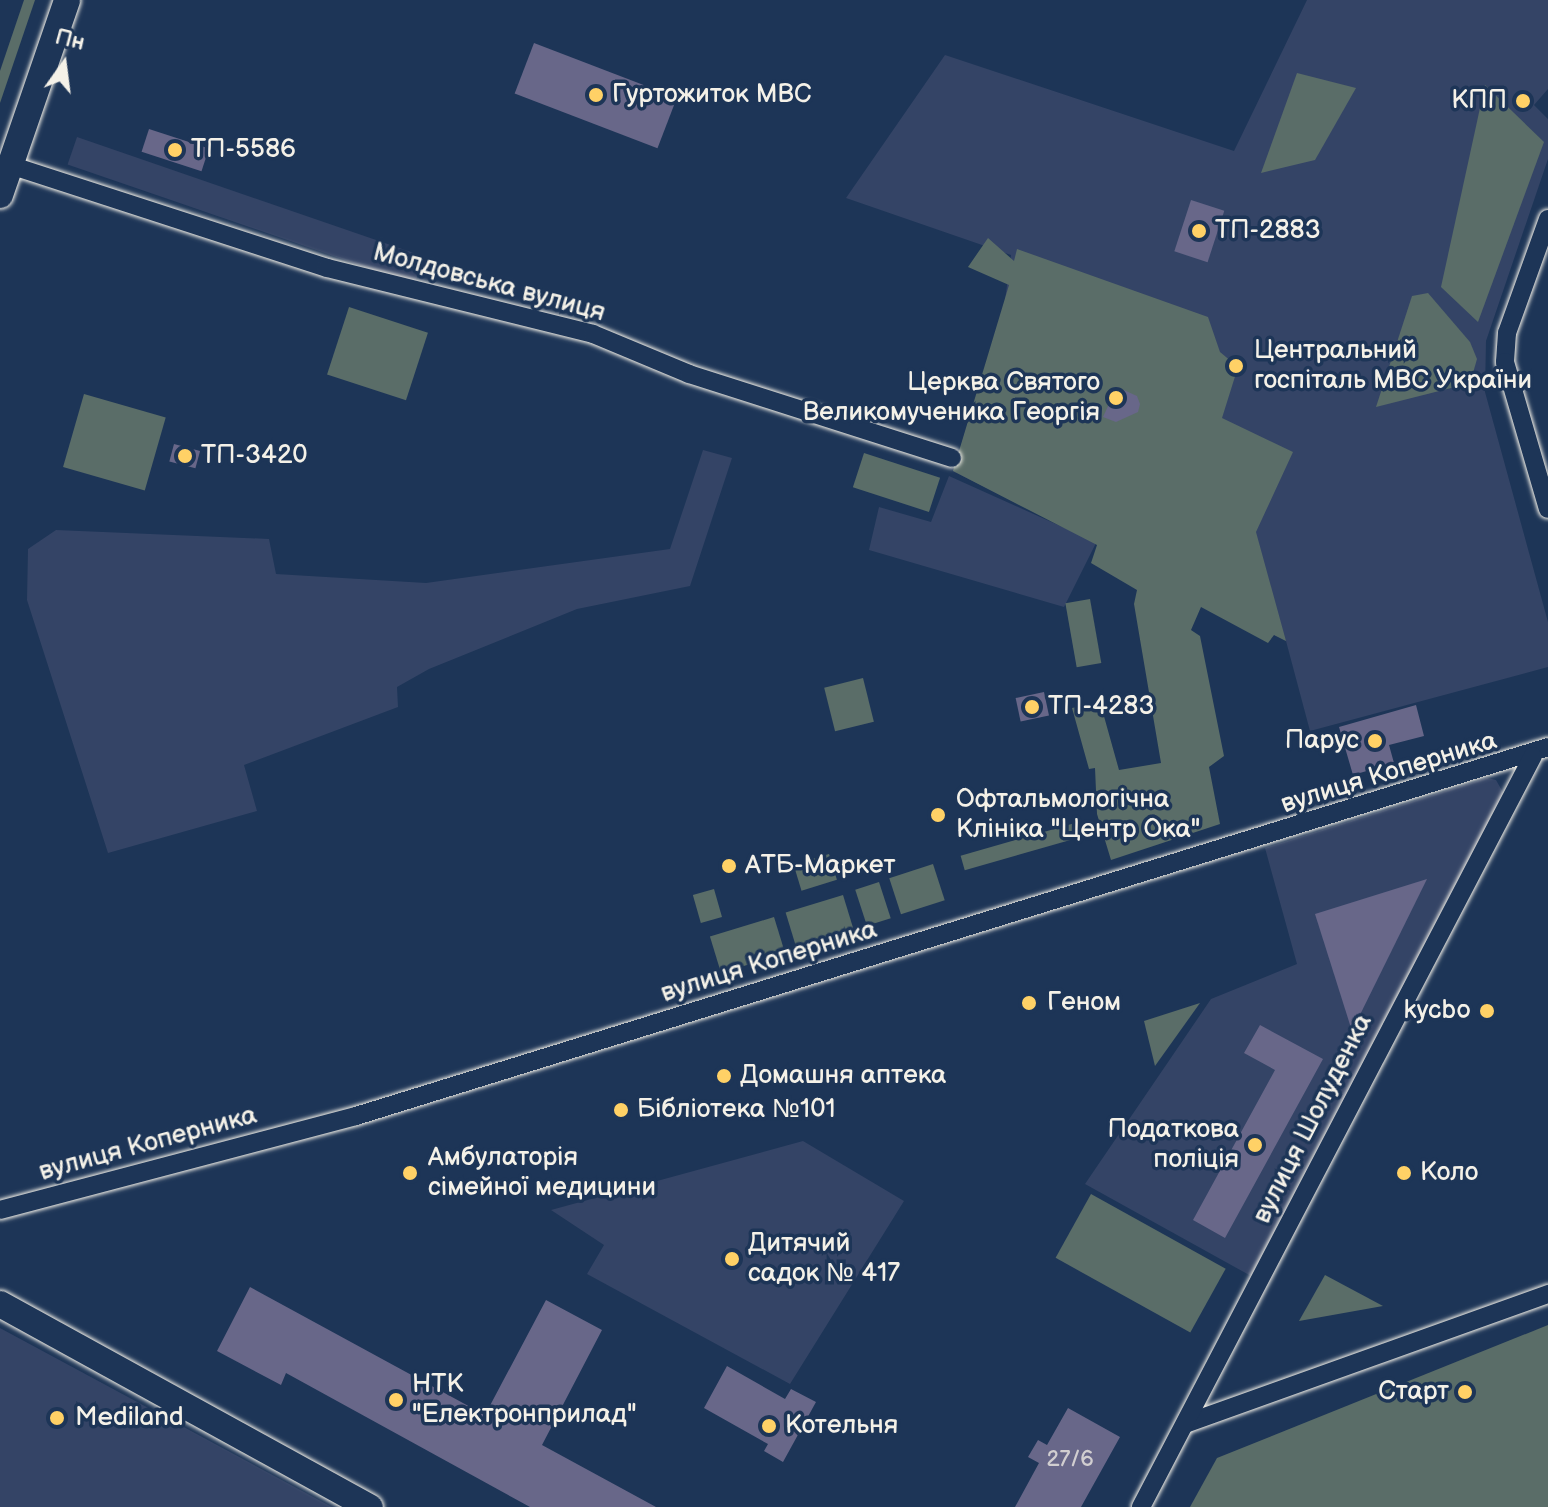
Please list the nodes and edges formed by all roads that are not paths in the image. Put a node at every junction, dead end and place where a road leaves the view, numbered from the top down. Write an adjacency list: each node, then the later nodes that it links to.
1 (67, 0): 2 (street)
2 (10, 165): 3 (street); 5 (street, Молдовська вулиця)
3 (0, 195)
4 (1548, 219): 6 (street)
5 (952, 458)
6 (1548, 509)
7 (1540, 751): 8 (street, вулиця Коперника); 11 (street, вулиця Шолуденка)
8 (0, 1210)
9 (1548, 1294): 11 (street)
10 (0, 1304): 12 (street)
11 (1185, 1424): 13 (street, вулиця Шолуденка)
12 (370, 1507)
13 (1141, 1507)

